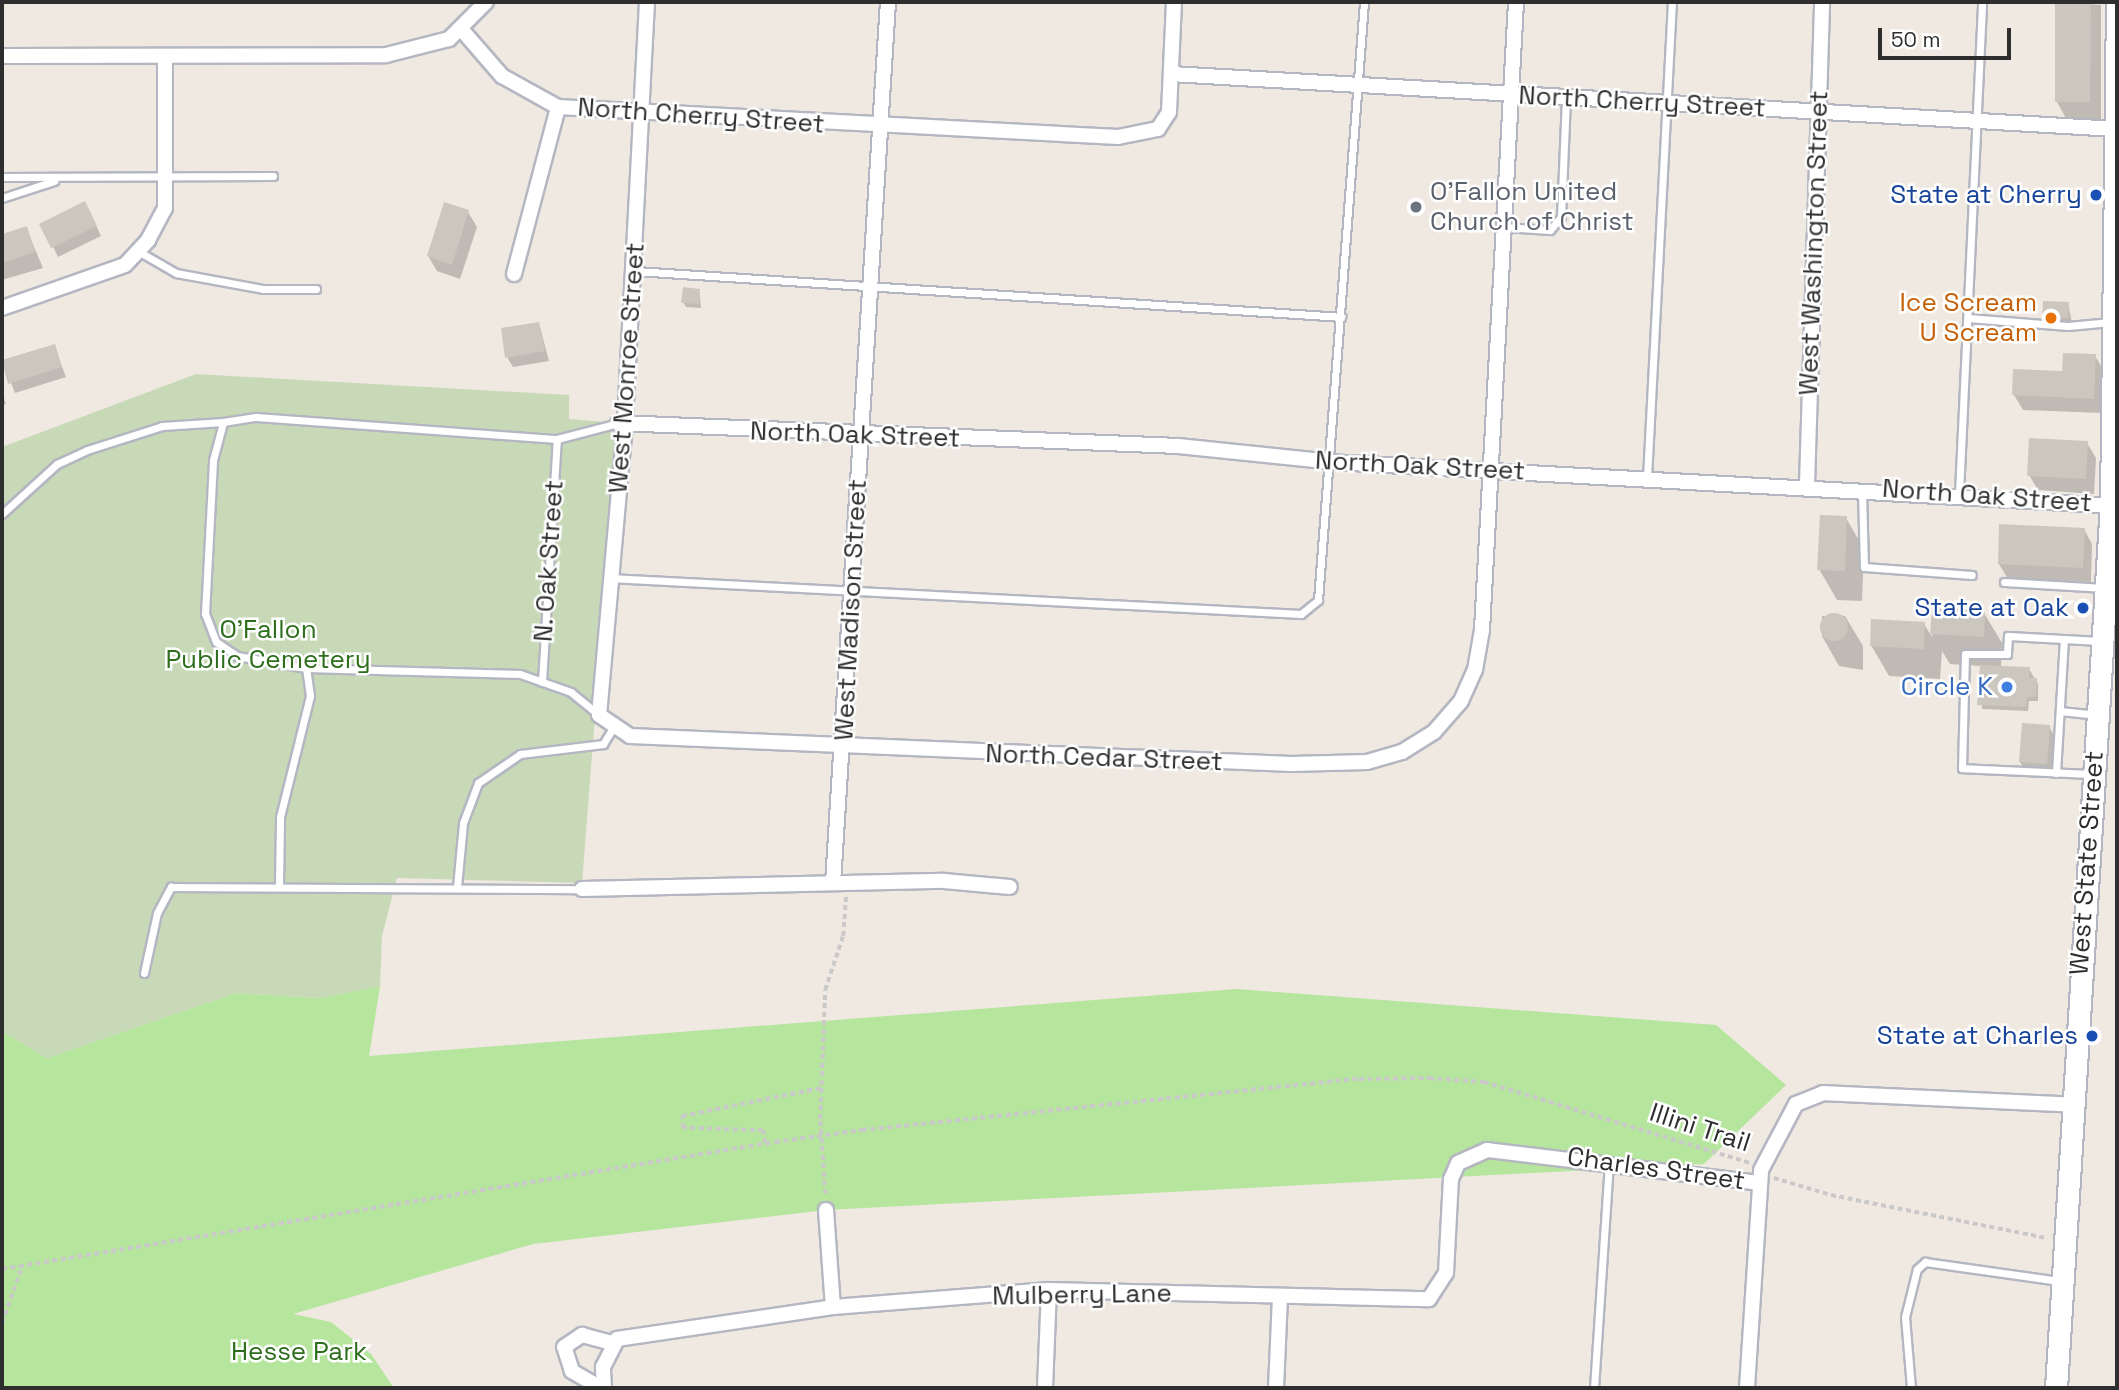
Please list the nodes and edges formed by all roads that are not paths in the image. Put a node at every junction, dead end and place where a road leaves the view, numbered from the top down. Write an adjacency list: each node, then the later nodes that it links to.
1 (486, 2): 11 (street)
2 (647, 2): 21 (street, West Monroe Street)
3 (888, 2): 23 (street, West Madison Street)
4 (1174, 2): 14 (street)
5 (1364, 2): 15 (lane)
6 (1516, 2): 16 (street, North Cedar Street)
7 (1672, 2): 18 (lane)
8 (1822, 2): 20 (street, West Washington Street)
9 (1982, 2): 22 (lane)
10 (2117, 2): 24 (main road, West State Street)
11 (462, 30): 13 (street); 19 (street, North Cherry Street)
12 (2, 57): 13 (street)
13 (164, 60): 28 (street)
14 (1171, 74): 15 (street, North Cherry Street); 23 (street, North Cherry Street)
15 (1359, 85): 16 (street, North Cherry Street); 37 (lane)
16 (1509, 95): 17 (street, North Cherry Street); 30 (street, North Cedar Street)
17 (1566, 99): 18 (street, North Cherry Street); 30 (lane)
18 (1667, 104): 20 (street, North Cherry Street); 46 (lane)
19 (558, 107): 21 (street, North Cherry Street); 33 (street)
20 (1817, 111): 22 (street, North Cherry Street); 47 (street, West Washington Street)
21 (644, 114): 23 (street, North Cherry Street); 32 (street, West Monroe Street)
22 (1978, 121): 24 (street, North Cherry Street); 38 (lane)
23 (879, 126): 34 (street, West Madison Street)
24 (2115, 129): 39 (main road, West State Street)
25 (273, 176): 28 (lane)
26 (2, 177): 27 (lane)
27 (63, 178): 28 (lane); 29 (lane)
28 (165, 178): 31 (street)
29 (2, 198)
30 (1503, 227): 45 (street, North Cedar Street)
31 (138, 251): 35 (lane); 36 (street)
32 (635, 271): 34 (lane); 41 (street, West Monroe Street)
33 (514, 274)
34 (870, 285): 37 (lane); 42 (street, West Madison Street)
35 (316, 289)
36 (2, 308)
37 (1342, 317): 44 (lane)
38 (1968, 318): 39 (lane); 49 (lane)
39 (2112, 323): 50 (main road, West State Street)
40 (223, 422): 43 (lane, North Oak Street); 51 (lane, North Oak Street); 59 (lane)
41 (622, 423): 42 (street, North Oak Street); 43 (lane, North Oak Street); 53 (street, West Monroe Street)
42 (861, 437): 44 (street, North Oak Street); 56 (street, West Madison Street)
43 (557, 439): 60 (lane, N. Oak Street)
44 (1332, 462): 45 (street, North Oak Street); 56 (lane)
45 (1490, 471): 46 (street, North Oak Street); 65 (street, North Cedar Street)
46 (1647, 478): 47 (street, North Oak Street)
47 (1807, 484): 48 (street, North Oak Street)
48 (1862, 487): 49 (street, North Oak Street); 52 (lane)
49 (1959, 493): 50 (street, North Oak Street)
50 (2114, 506): 55 (main road, West State Street)
51 (2, 514)
52 (1972, 575)
53 (609, 578): 56 (lane); 62 (street, West Monroe Street)
54 (2004, 582): 55 (lane)
55 (2105, 588): 58 (main road, West State Street)
56 (849, 592): 65 (street, West Madison Street)
57 (2064, 639): 58 (lane); 61 (lane); 66 (lane)
58 (2101, 641): 63 (main road, West State Street)
59 (306, 668): 60 (lane); 69 (lane)
60 (542, 682): 62 (lane)
61 (2060, 711): 63 (lane); 66 (lane)
62 (599, 715): 64 (street)
63 (2096, 715): 67 (main road, West State Street)
64 (613, 728): 65 (street, North Cedar Street); 70 (lane)
65 (843, 749): 68 (street, West Madison Street)
66 (2056, 772): 67 (lane)
67 (2092, 774): 74 (main road, West State Street)
68 (840, 883): 71 (street); 72 (street)
69 (279, 884): 70 (lane); 73 (lane)
70 (457, 887): 72 (lane)
71 (1010, 887)
72 (582, 889)
73 (144, 973)
74 (2073, 1105): 76 (street, Charles Street); 79 (main road, West State Street)
75 (1609, 1163): 76 (street, Charles Street); 77 (street, Charles Street); 87 (lane)
76 (1759, 1176): 88 (street)
77 (1451, 1179): 81 (street, Mulberry Lane)
78 (826, 1210): 82 (street)
79 (2063, 1282): 89 (lane); 90 (main road, West State Street)
80 (1049, 1290): 81 (street, Mulberry Lane); 82 (street, Mulberry Lane); 85 (street)
81 (1280, 1296): 86 (street)
82 (833, 1307): 83 (street, Mulberry Lane)
83 (611, 1343): 84 (street); 84 (street, Mulberry Lane)
84 (602, 1388)
85 (1045, 1388)
86 (1276, 1388)
87 (1594, 1388)
88 (1746, 1388)
89 (1911, 1388)
90 (2056, 1388)

